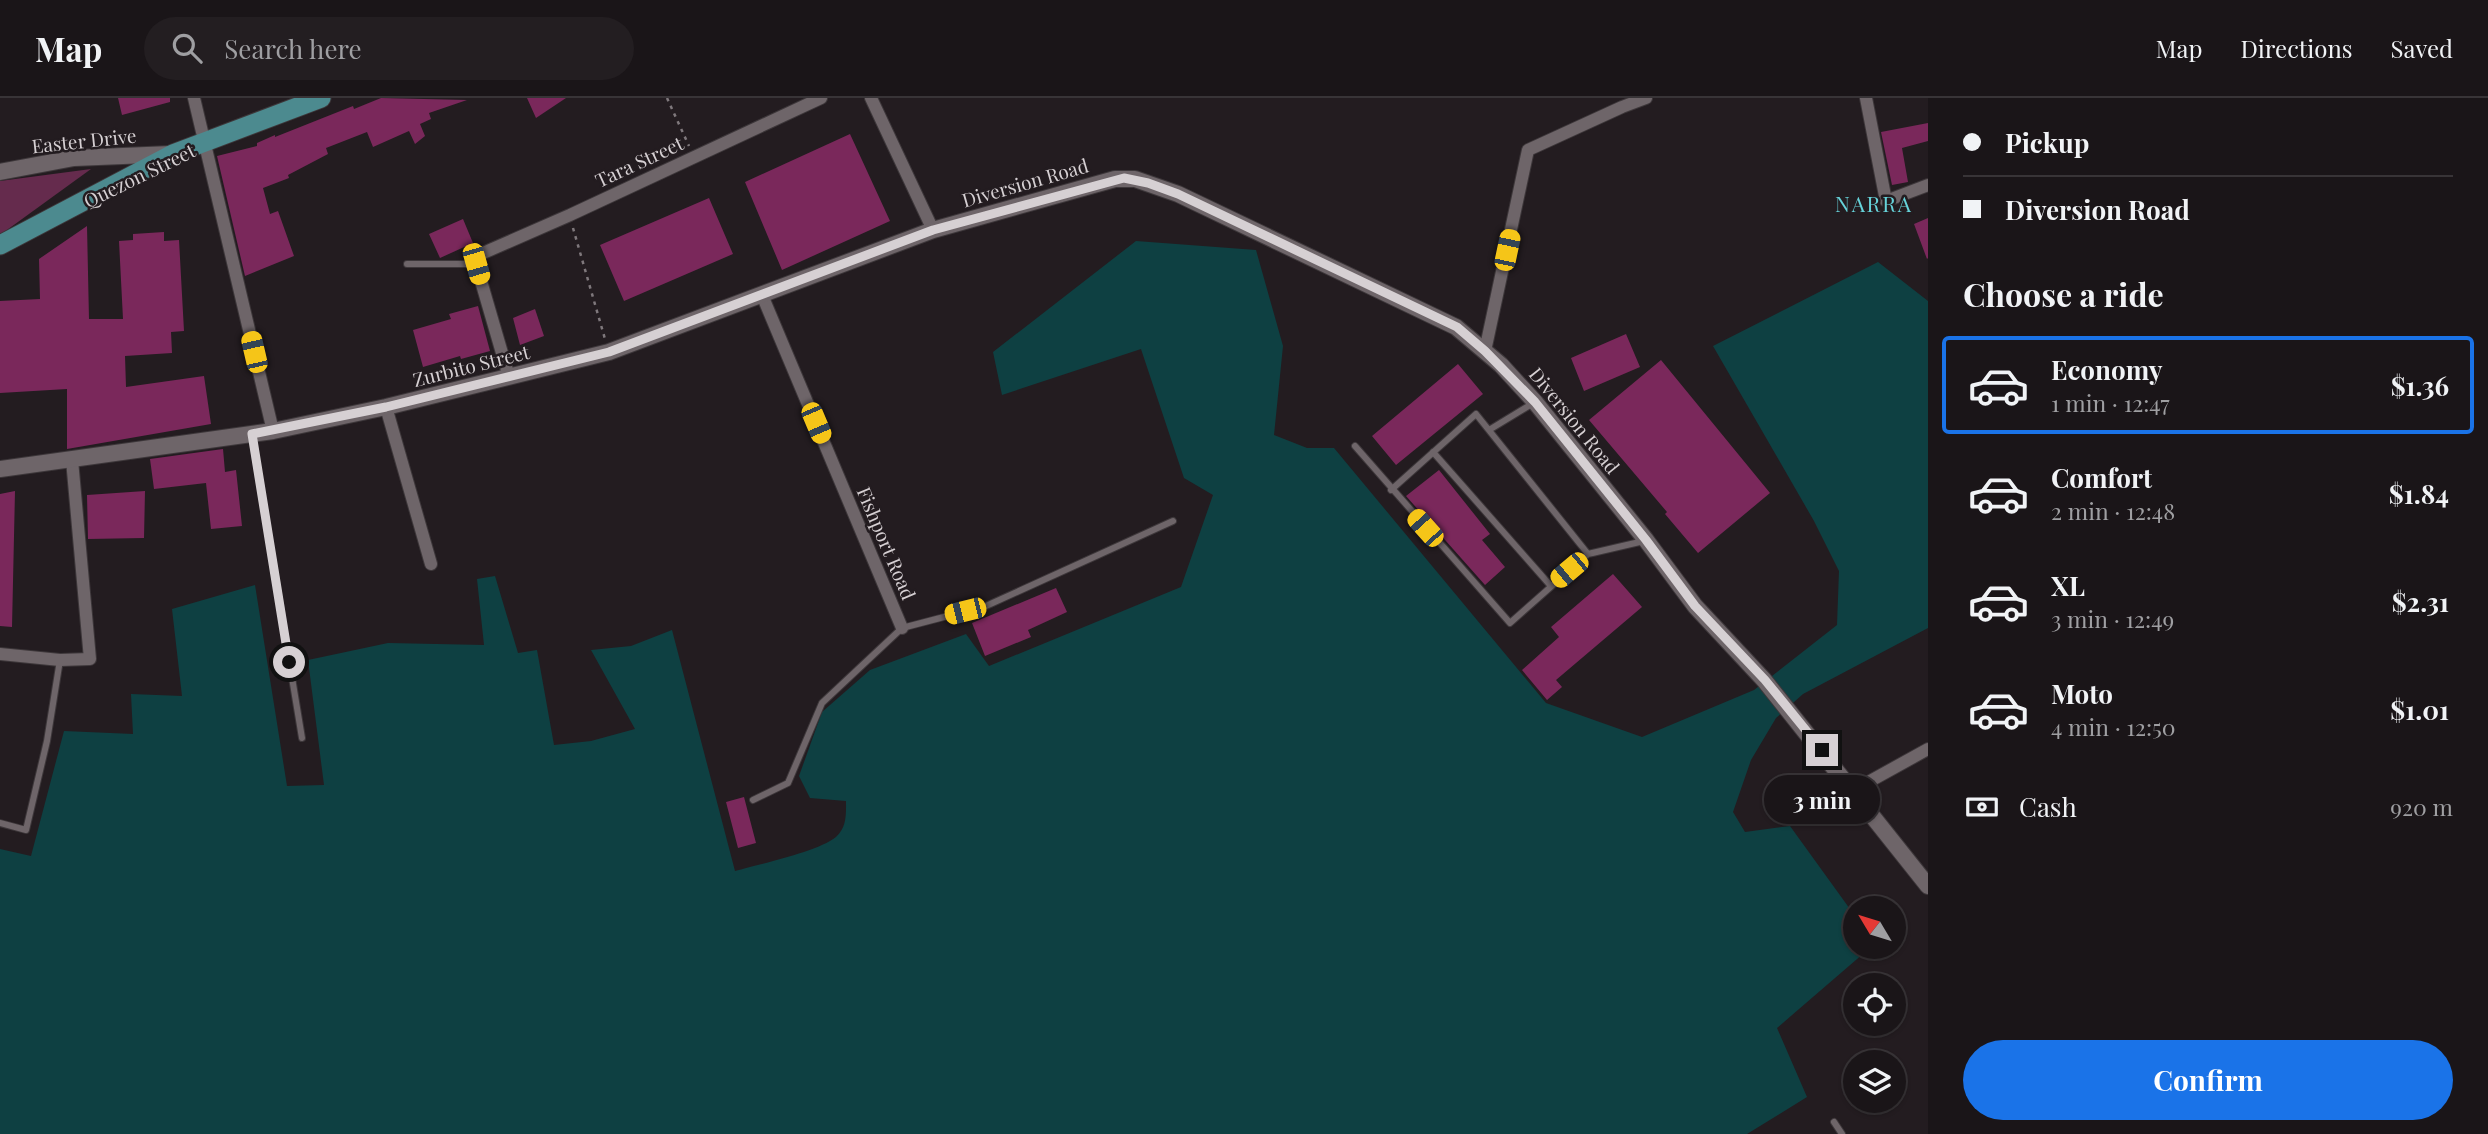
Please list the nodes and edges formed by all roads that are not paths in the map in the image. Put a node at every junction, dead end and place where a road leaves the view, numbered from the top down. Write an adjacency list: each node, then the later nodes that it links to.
1 (194, 98): 7 (street)
2 (321, 98): 7 (main road, Quezon Street)
3 (821, 98): 13 (street, Tara Street)
4 (871, 98): 11 (street)
5 (1646, 98): 16 (street)
6 (1866, 98): 10 (street)
7 (204, 143): 8 (main road, Quezon Street); 20 (street)
8 (173, 154): 9 (street, Easter Drive); 12 (main road, Quezon Street)
9 (0, 172)
10 (1928, 185)
11 (933, 230): 15 (street, Zurbito Street); 16 (street, Diversion Road)
12 (0, 245)
13 (475, 261): 14 (lane); 17 (street)
14 (407, 264)
15 (762, 295): 17 (street, Zurbito Street); 33 (street, Fishport Road)
16 (1485, 351): 18 (street, Diversion Road)
17 (509, 377): 19 (street, Zurbito Street)
18 (1535, 402): 21 (lane); 29 (street, Diversion Road)
19 (386, 407): 20 (street, Zurbito Street); 31 (street)
20 (273, 430): 22 (street, Zurbito Street)
21 (1489, 430): 24 (lane); 30 (lane)
22 (252, 434): 25 (street, Zurbito Street); 36 (lane)
23 (1355, 446): 27 (lane)
24 (1433, 452): 27 (lane); 32 (lane)
25 (72, 460): 26 (street, Zurbito Street); 35 (street)
26 (0, 469)
27 (1391, 490): 32 (lane)
28 (1173, 521): 33 (lane)
29 (1646, 540): 30 (lane); 38 (street, Diversion Road)
30 (1588, 554): 32 (lane)
31 (431, 564)
32 (1550, 586)
33 (902, 628): 39 (lane, Fishport Road)
34 (0, 654): 35 (street)
35 (61, 660): 40 (lane)
36 (302, 738)
37 (1928, 749): 38 (street)
38 (1854, 790): 41 (street, Diversion Road)
39 (753, 800)
40 (0, 823)
41 (1928, 886)
42 (1834, 1122): 43 (lane)
43 (1842, 1134)

